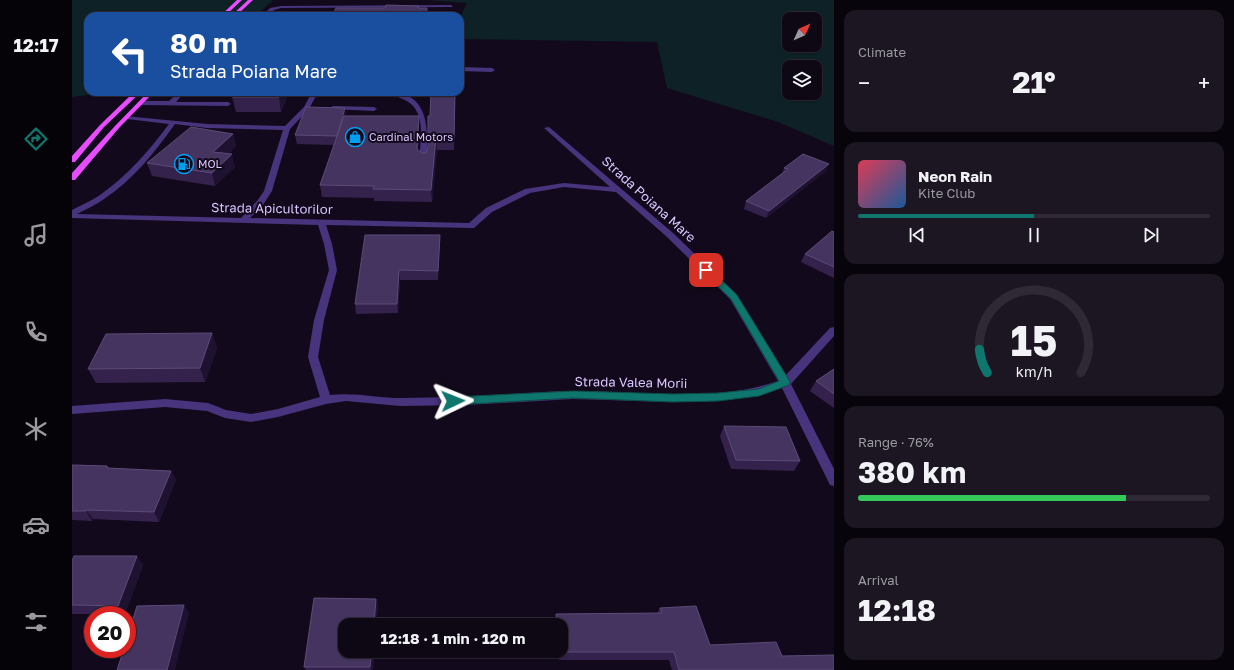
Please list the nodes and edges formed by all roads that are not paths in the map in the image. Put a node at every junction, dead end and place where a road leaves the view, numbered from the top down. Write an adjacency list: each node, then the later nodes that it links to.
1 (240, 0): 4 (main road)
2 (251, 0): 5 (main road)
3 (451, 6): 6 (street)
4 (226, 12)
5 (238, 12)
6 (269, 12)
7 (464, 69): 8 (street)
8 (492, 70)
9 (134, 96): 25 (main road)
10 (147, 96): 16 (main road)
11 (178, 96): 17 (street)
12 (314, 96): 23 (street)
13 (406, 96): 15 (street)
14 (411, 96): 15 (street)
15 (412, 100): 26 (street)
16 (140, 103): 17 (street); 21 (main road)
17 (171, 103): 18 (street)
18 (228, 104)
19 (322, 108): 20 (street)
20 (374, 109)
21 (127, 117): 22 (street); 27 (main road)
22 (173, 123): 23 (street); 29 (street)
23 (288, 128): 30 (street)
24 (547, 128): 28 (street, Strada Poiana Mare)
25 (72, 160)
26 (423, 161)
27 (72, 178)
28 (618, 190): 31 (street, Strada Apicultorilor); 33 (street, Strada Poiana Mare)
29 (72, 214): 30 (street, Strada Apicultorilor)
30 (243, 220): 31 (street, Strada Apicultorilor)
31 (322, 222): 34 (street)
32 (834, 330): 33 (street, Strada Valea Morii)
33 (785, 383): 34 (street, Strada Valea Morii); 36 (street, Strada Poiana Mare)
34 (326, 400): 35 (street, Strada Valea Morii)
35 (72, 410)
36 (834, 481)

